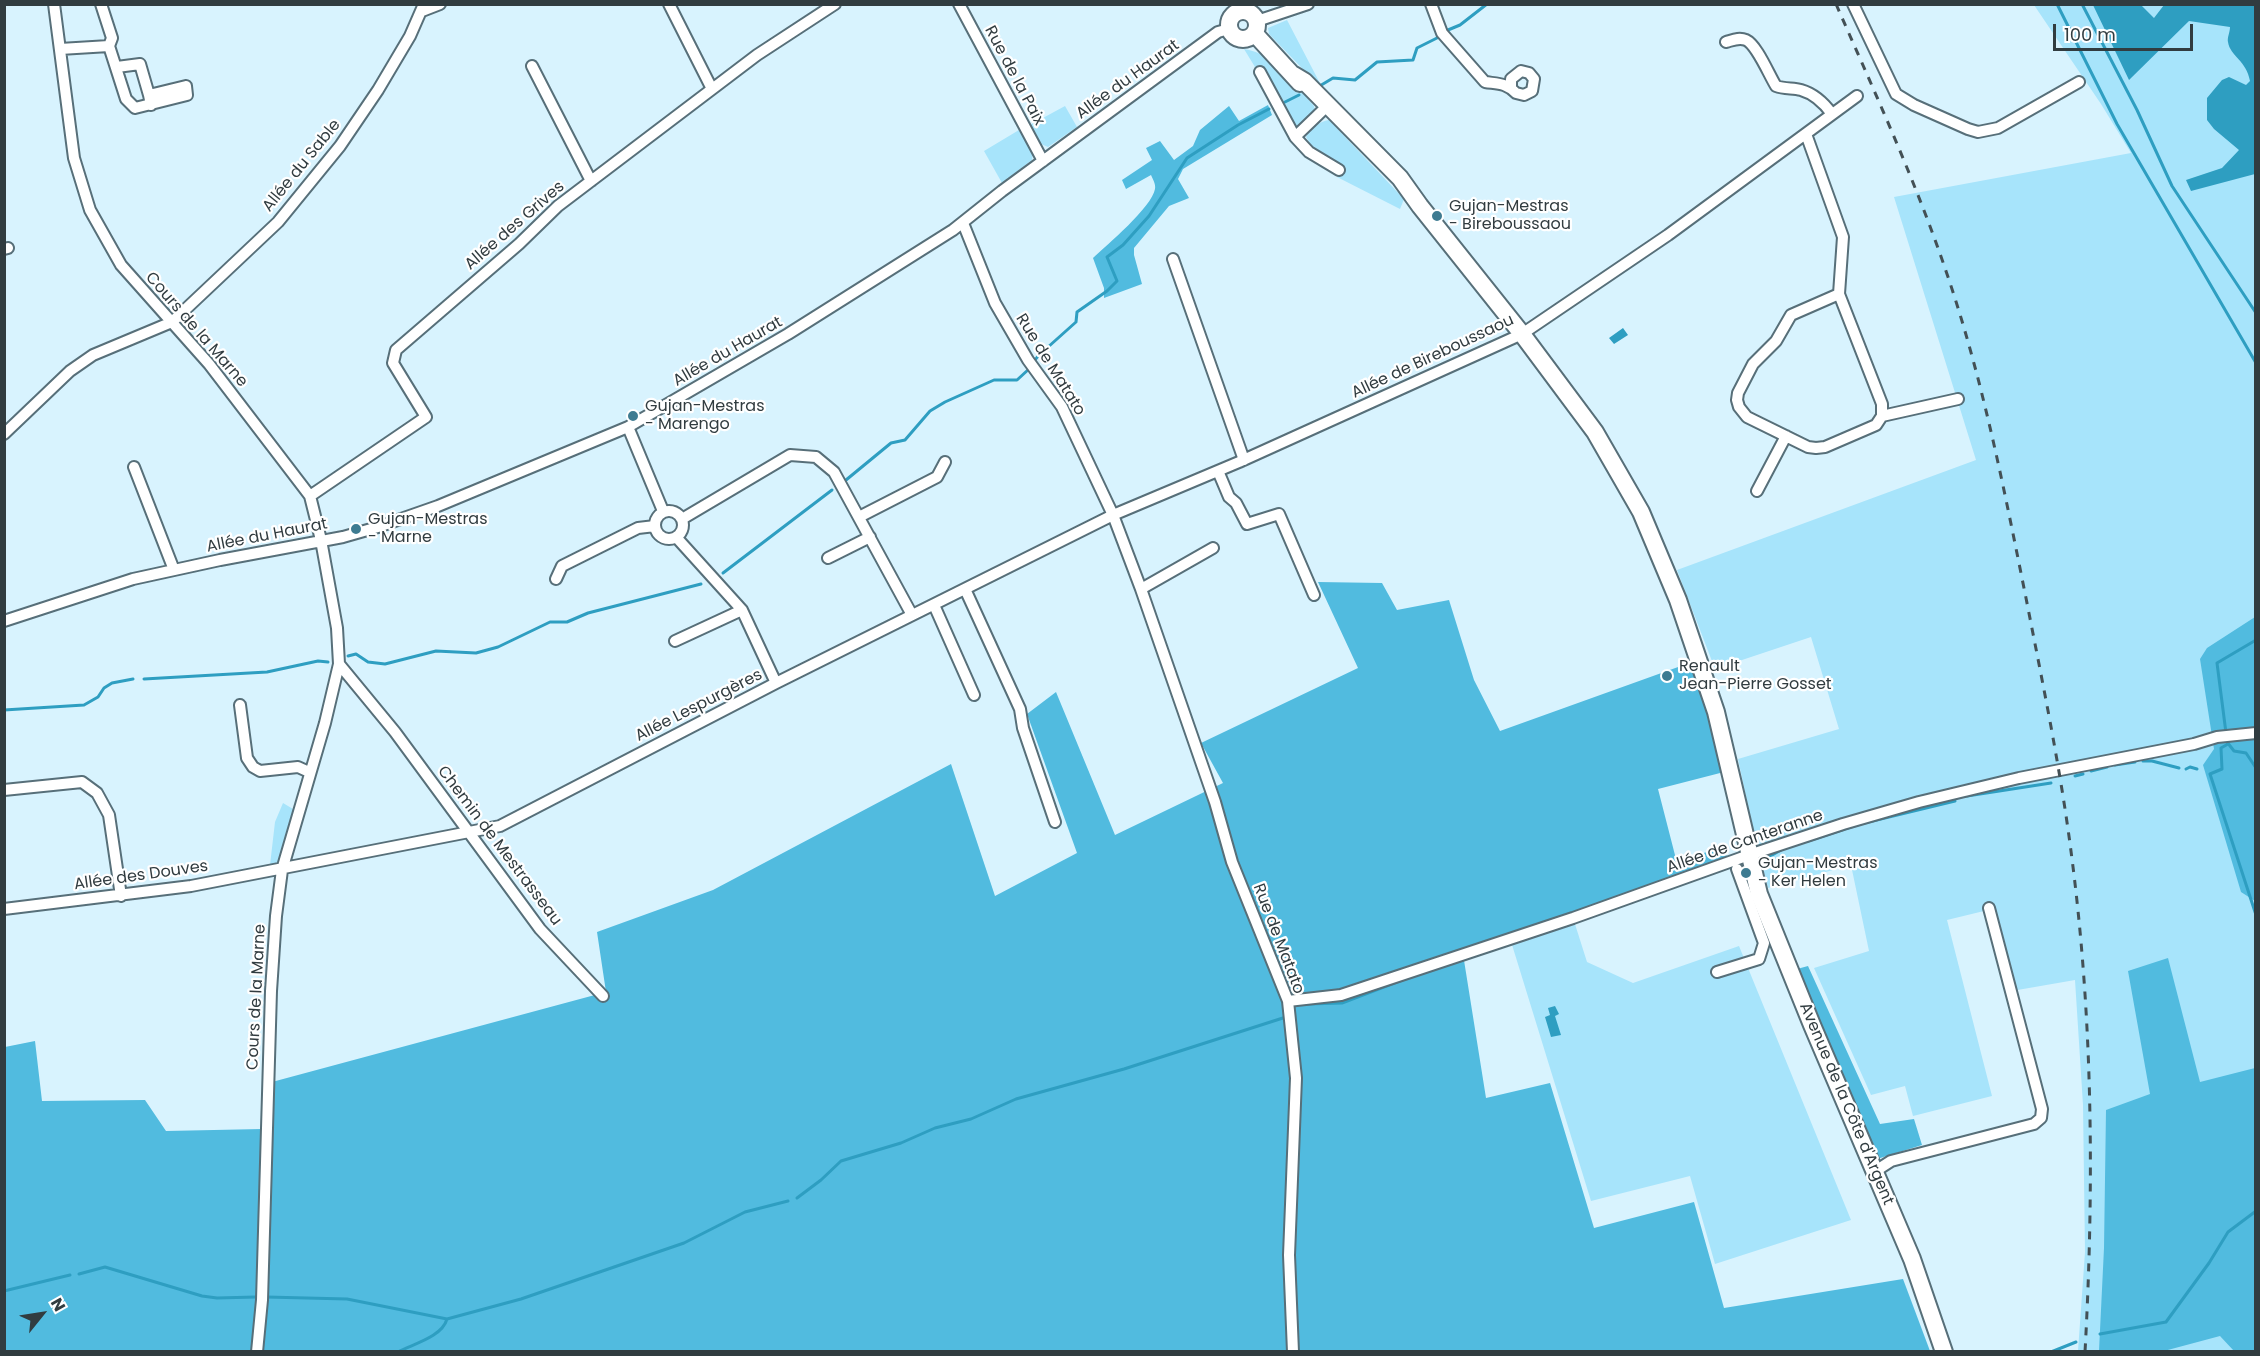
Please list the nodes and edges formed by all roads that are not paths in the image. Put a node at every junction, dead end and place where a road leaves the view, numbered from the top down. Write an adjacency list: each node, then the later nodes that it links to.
1 (54, 4): 15 (street, Cours de la Marne)
2 (101, 4): 14 (street)
3 (440, 4): 10 (street)
4 (669, 4): 21 (street)
5 (835, 4): 21 (street, Allée des Grives)
6 (960, 4): 27 (street, Rue de la Paix)
7 (1308, 4): 12 (street)
8 (1431, 4): 20 (street)
9 (1854, 4): 19 (street)
10 (423, 8): 33 (street, Allée du Sable)
11 (1229, 16): 12 (main road); 12 (main road); 27 (street, Allée du Haurat)
12 (1256, 27): 23 (main road, Avenue de la Côte d'Argent)
13 (1726, 42): 24 (street)
14 (109, 46): 15 (street); 17 (street)
15 (60, 49): 33 (street, Cours de la Marne)
16 (532, 66): 29 (street)
17 (117, 67): 17 (street)
18 (1260, 72): 26 (street)
19 (2079, 82)
20 (1511, 87)
21 (712, 89): 29 (street, Allée des Grives)
22 (1857, 96): 24 (street, Allée de Bireboussaou)
23 (1326, 108): 26 (street); 34 (main road, Avenue de la Côte d'Argent)
24 (1832, 114): 25 (street, Allée de Bireboussaou)
25 (1806, 134): 32 (street); 34 (street, Allée de Bireboussaou)
26 (1294, 137): 28 (street)
27 (1043, 161): 30 (street, Allée du Haurat)
28 (1339, 170)
29 (591, 181): 45 (street, Allée des Grives)
30 (963, 223): 37 (street, Allée du Haurat); 47 (street, Rue de Matato)
31 (1173, 260): 40 (street)
32 (1839, 294): 36 (street); 39 (street)
33 (172, 322): 38 (street); 45 (street, Cours de la Marne)
34 (1522, 334): 40 (street, Allée de Bireboussaou); 75 (main road, Avenue de la Côte d'Argent)
35 (1958, 399): 36 (street)
36 (1882, 416): 39 (street)
37 (628, 427): 46 (street); 53 (street, Allée du Haurat)
38 (4, 434)
39 (1786, 436): 44 (street)
40 (1244, 460): 43 (street, Allée de Bireboussaou)
41 (945, 462): 48 (street)
42 (134, 467): 56 (street)
43 (1218, 471): 47 (street, Allée de Bireboussaou); 60 (street)
44 (1757, 491)
45 (310, 496): 53 (street, Cours de la Marne)
46 (663, 512): 49 (street); 50 (street)
47 (1113, 515): 58 (street, Allée Lespurgères); 59 (street, Rue de Matato)
48 (859, 517): 49 (street); 52 (street)
49 (682, 519): 51 (street)
50 (655, 526): 51 (street); 57 (street)
51 (676, 537): 62 (street)
52 (870, 537): 55 (street); 63 (street)
53 (321, 540): 56 (street, Allée du Haurat); 66 (street, Cours de la Marne)
54 (1213, 548): 59 (street)
55 (828, 558)
56 (174, 570): 64 (street, Allée du Haurat)
57 (556, 579)
58 (965, 589): 61 (street, Allée Lespurgères); 73 (street)
59 (1141, 589): 84 (street, Rue de Matato)
60 (1314, 595)
61 (934, 604): 63 (street, Allée Lespurgères); 68 (street)
62 (742, 610): 65 (street); 67 (street)
63 (912, 615): 67 (street, Allée Lespurgères)
64 (4, 621)
65 (675, 641)
66 (339, 664): 71 (street, Cours de la Marne); 74 (street, Chemin de Mestrasseau)
67 (776, 683): 74 (street, Allée Lespurgères)
68 (974, 695)
69 (240, 705): 71 (street)
70 (2256, 733): 75 (street, Allée de Canteranne)
71 (309, 772): 77 (street, Cours de la Marne)
72 (4, 790): 78 (street)
73 (1055, 822)
74 (470, 832): 77 (street, Allée Lespurgères); 83 (street, Chemin de Mestrasseau)
75 (1749, 855): 81 (main road, Avenue de la Côte d'Argent); 84 (street, Allée de Canteranne)
76 (1737, 869): 81 (street)
77 (282, 870): 78 (street, Allée des Douves); 86 (street, Cours de la Marne)
78 (121, 896): 80 (street, Allée des Douves)
79 (1989, 908): 85 (street)
80 (4, 909)
81 (1770, 941): 82 (street); 85 (main road, Avenue de la Côte d'Argent)
82 (1718, 972)
83 (603, 996)
84 (1288, 1001): 87 (street, Rue de Matato)
85 (1875, 1172): 88 (main road, Avenue de la Côte d'Argent)
86 (257, 1352)
87 (1293, 1352)
88 (1944, 1352)

